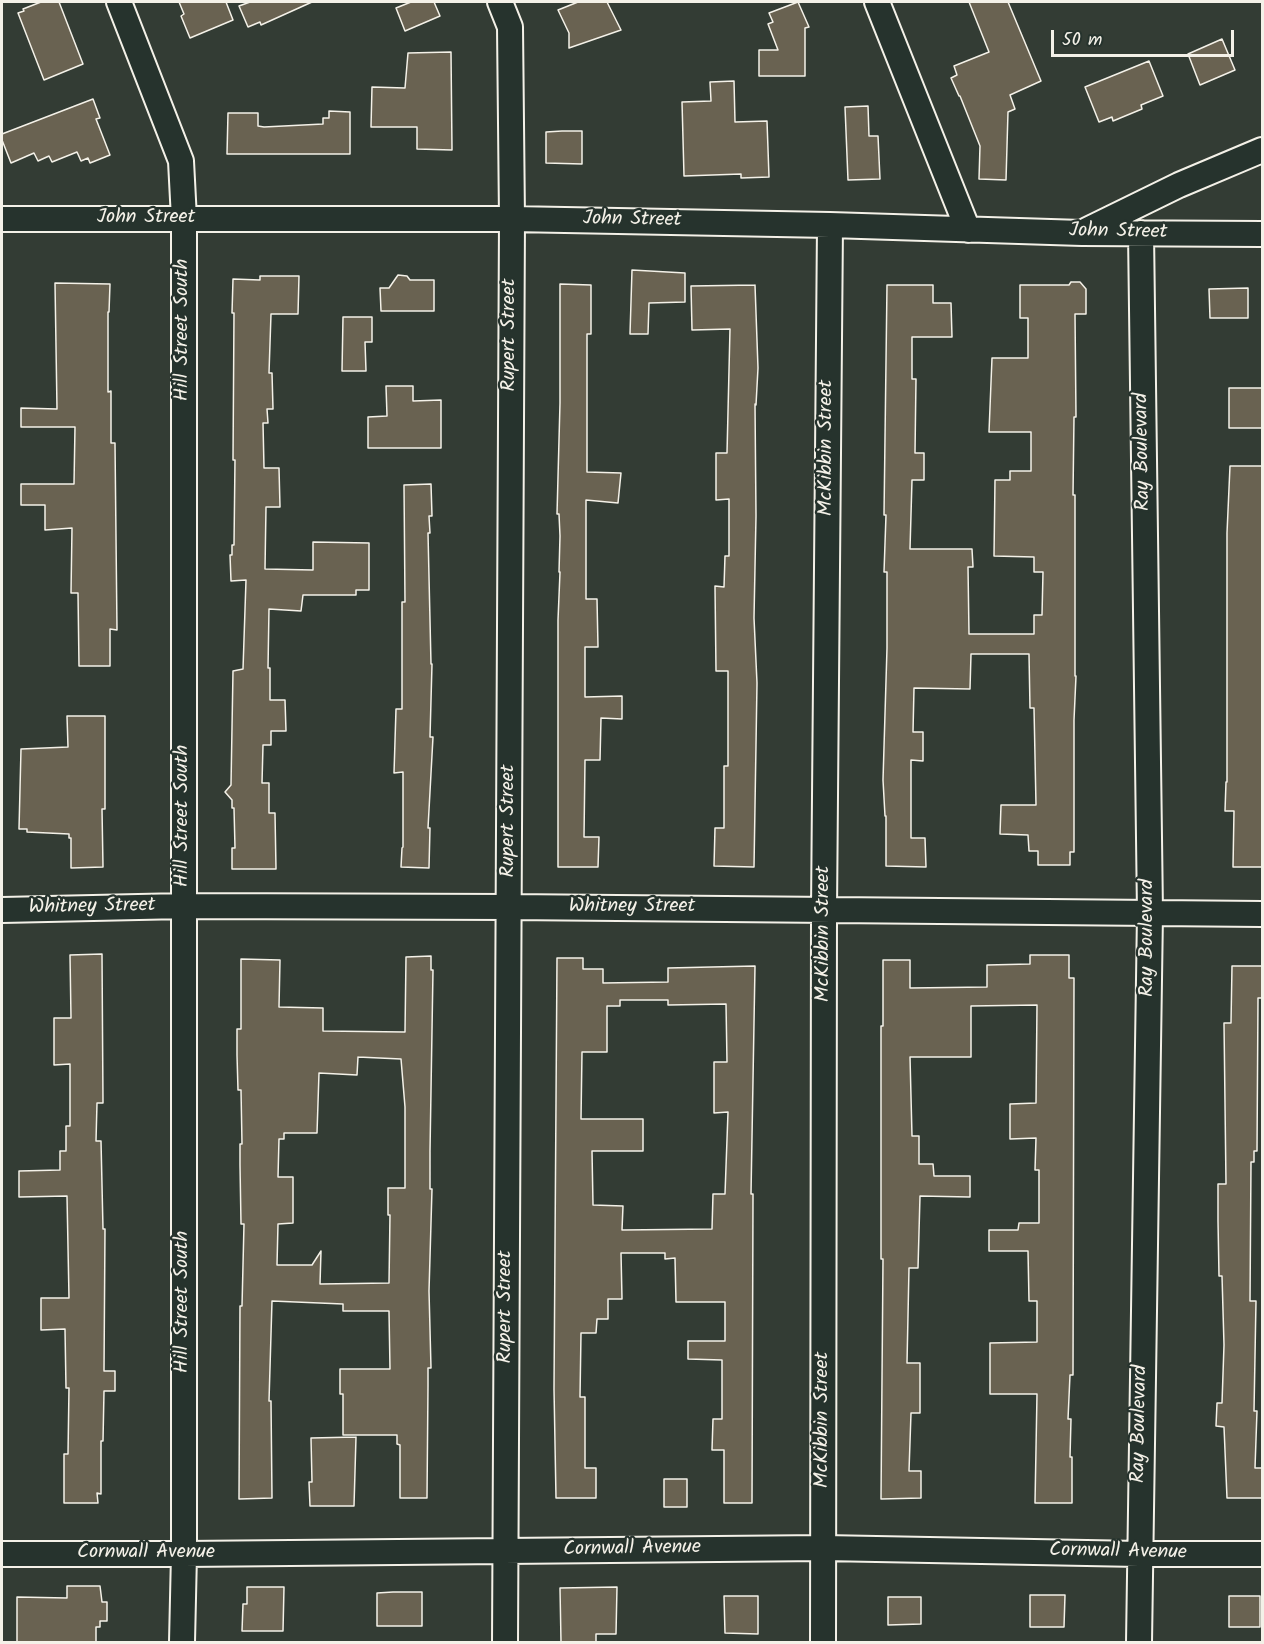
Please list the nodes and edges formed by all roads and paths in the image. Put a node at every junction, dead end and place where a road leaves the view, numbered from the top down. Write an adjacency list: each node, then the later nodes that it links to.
1 (119, 2): 6 (street, Hill Street South)
2 (500, 2): 7 (street, Rupert Street)
3 (877, 2): 9 (street)
4 (1263, 150): 10 (street)
5 (2, 219): 6 (street, John Street)
6 (184, 219): 7 (street, John Street); 13 (street, Hill Street South)
7 (512, 219): 8 (street, John Street); 14 (street, Rupert Street)
8 (830, 225): 9 (street, John Street); 15 (street, McKibbin Street)
9 (968, 230): 10 (street, John Street)
10 (1082, 233): 11 (street, John Street)
11 (1141, 234): 12 (street, John Street); 17 (street, Ray Boulevard)
12 (1263, 234)
13 (184, 906): 14 (street, Whitney Street); 16 (street, Whitney Street); 22 (street, Hill Street South)
14 (510, 907): 15 (street, Whitney Street); 20 (street, Rupert Street)
15 (824, 909): 17 (street, Whitney Street); 19 (street, McKibbin Street)
16 (2, 910)
17 (1150, 914): 18 (street, Whitney Street); 23 (street, Ray Boulevard)
18 (1263, 914)
19 (824, 1548): 20 (street, Cornwall Avenue); 23 (street, Cornwall Avenue); 27 (street, McKibbin Street)
20 (506, 1552): 22 (street, Cornwall Avenue); 26 (street, Rupert Street)
21 (2, 1554): 22 (street, Cornwall Avenue)
22 (184, 1554): 25 (street, Hill Street South)
23 (1139, 1554): 24 (street, Cornwall Avenue); 28 (street, Ray Boulevard)
24 (1263, 1554)
25 (182, 1642)
26 (505, 1642)
27 (823, 1642)
28 (1139, 1642)

